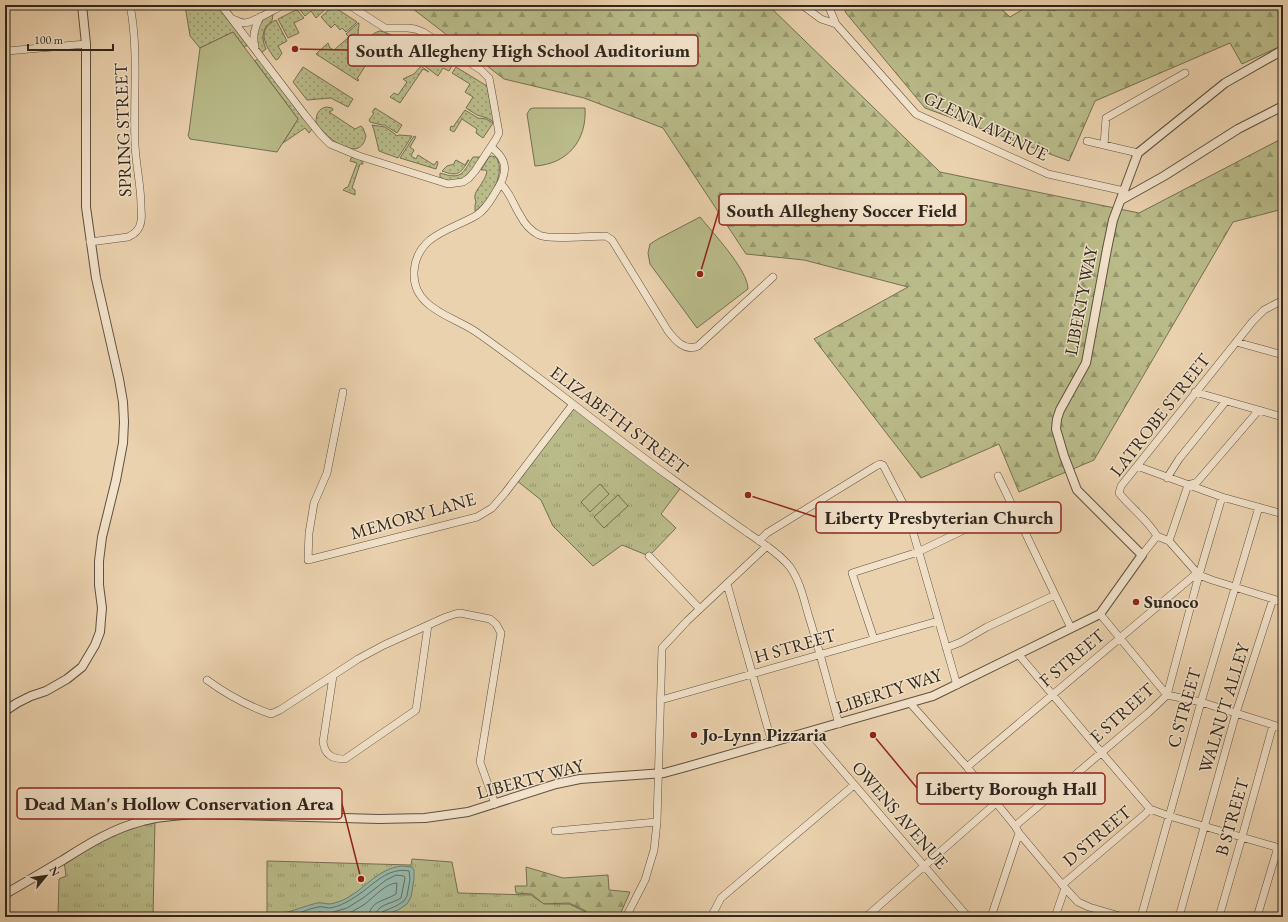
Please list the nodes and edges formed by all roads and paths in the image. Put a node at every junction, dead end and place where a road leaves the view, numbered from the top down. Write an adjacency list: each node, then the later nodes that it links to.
1 (82, 5): 13 (street)
2 (130, 5): 26 (street, SPRING STREET)
3 (221, 5): 10 (street)
4 (282, 5): 11 (street)
5 (349, 5): 21 (street)
6 (802, 5): 12 (street, GLENN AVENUE)
7 (828, 5): 12 (street)
8 (1041, 5): 9 (street)
9 (1060, 5)
10 (230, 16): 11 (street); 14 (street)
11 (260, 17): 14 (street)
12 (836, 24): 24 (street, GLENN AVENUE)
13 (86, 44): 16 (street); 26 (street)
14 (255, 49): 21 (street)
15 (1283, 50): 22 (street)
16 (6, 51)
17 (1185, 73): 20 (street)
18 (1283, 106): 25 (street)
19 (1087, 141): 20 (street)
20 (1104, 145): 22 (street)
21 (491, 147): 23 (street)
22 (1138, 153): 24 (street, LIBERTY WAY)
23 (501, 184): 27 (street); 34 (street, ELIZABETH STREET)
24 (1124, 191): 25 (street, LIBERTY WAY)
25 (1120, 200): 50 (street, LIBERTY WAY)
26 (90, 242): 77 (street)
27 (773, 277)
28 (1283, 300): 29 (street, LATROBE STREET)
29 (1236, 342): 30 (street); 32 (street, LATROBE STREET)
30 (1283, 355)
31 (343, 392): 34 (street, MEMORY LANE)
32 (1195, 392): 33 (street); 37 (street, LATROBE STREET)
33 (1226, 401): 35 (street); 39 (street)
34 (573, 404): 46 (street, ELIZABETH STREET)
35 (1258, 410): 36 (street); 40 (street)
36 (1283, 417)
37 (1137, 466): 39 (street); 45 (street, LATROBE STREET)
38 (998, 476): 55 (street)
39 (1167, 478): 40 (street)
40 (1188, 485): 41 (street); 47 (street)
41 (1222, 497): 42 (street); 52 (street, E STREET)
42 (1258, 508): 44 (street); 54 (street, C STREET)
43 (998, 513): 49 (street)
44 (1283, 514)
45 (1157, 536): 47 (street); 50 (street)
46 (759, 541): 48 (street, ELIZABETH STREET); 49 (street)
47 (1169, 541): 52 (street)
48 (767, 546): 53 (street); 66 (street, ELIZABETH STREET)
49 (918, 552): 60 (street); 64 (street)
50 (1142, 555): 59 (street, LIBERTY WAY)
51 (649, 556): 58 (street)
52 (1198, 574): 54 (street); 63 (street, F STREET); 73 (street, E STREET)
53 (726, 584): 58 (street); 68 (street)
54 (1234, 587): 56 (street); 75 (street, C STREET)
55 (1055, 595): 62 (street); 65 (street)
56 (1273, 599): 57 (street); 78 (street, WALNUT ALLEY)
57 (1283, 602)
58 (700, 609): 74 (street)
59 (1100, 614): 62 (street, LIBERTY WAY); 63 (street)
60 (938, 621): 64 (street, H STREET); 65 (street)
61 (428, 625): 69 (street); 69 (street); 89 (street)
62 (1071, 628): 67 (street, LIBERTY WAY)
63 (1120, 638): 72 (street, F STREET); 73 (street)
64 (874, 639): 66 (street, H STREET)
65 (946, 648): 71 (street)
66 (820, 654): 68 (street, H STREET); 79 (street, ELIZABETH STREET)
67 (1019, 654): 71 (street, LIBERTY WAY); 72 (street)
68 (753, 674): 74 (street, H STREET); 83 (street)
69 (332, 676): 70 (street)
70 (207, 680)
71 (957, 685): 76 (street, LIBERTY WAY)
72 (1052, 694): 84 (street); 85 (street, F STREET)
73 (1167, 694): 75 (street); 84 (street, E STREET)
74 (661, 700): 86 (street)
75 (1201, 702): 78 (street); 91 (street, C STREET)
76 (910, 703): 79 (street, LIBERTY WAY); 85 (street)
77 (5, 711)
78 (1236, 713): 80 (street); 93 (street, WALNUT ALLEY)
79 (839, 724): 82 (street, LIBERTY WAY)
80 (1273, 725): 81 (street); 96 (street, B STREET)
81 (1283, 728)
82 (809, 732): 83 (street, LIBERTY WAY); 87 (street, OWENS AVENUE)
83 (772, 743): 86 (street, LIBERTY WAY)
84 (1101, 752): 90 (street); 94 (street, E STREET)
85 (967, 767): 88 (street)
86 (658, 773): 89 (street, LIBERTY WAY); 92 (street)
87 (854, 785): 98 (street, OWENS AVENUE); 102 (street)
88 (996, 803): 94 (street); 98 (street)
89 (495, 804): 100 (street, LIBERTY WAY)
90 (1150, 809): 91 (street); 99 (street, D STREET)
91 (1169, 816): 93 (street); 108 (street, C STREET)
92 (657, 822): 95 (street); 101 (street)
93 (1205, 826): 96 (street); 109 (street, WALNUT ALLEY)
94 (1017, 829): 99 (street); 105 (street)
95 (554, 831)
96 (1242, 837): 97 (street); 110 (street, B STREET)
97 (1281, 848): 111 (street)
98 (924, 866): 103 (street); 104 (street, OWENS AVENUE)
99 (1063, 887): 106 (street, D STREET); 107 (street)
100 (5, 894)
101 (626, 917)
102 (711, 917)
103 (866, 917)
104 (968, 917)
105 (990, 917)
106 (1055, 917)
107 (1123, 917)
108 (1141, 917)
109 (1179, 917)
110 (1219, 917)
111 (1257, 917)

